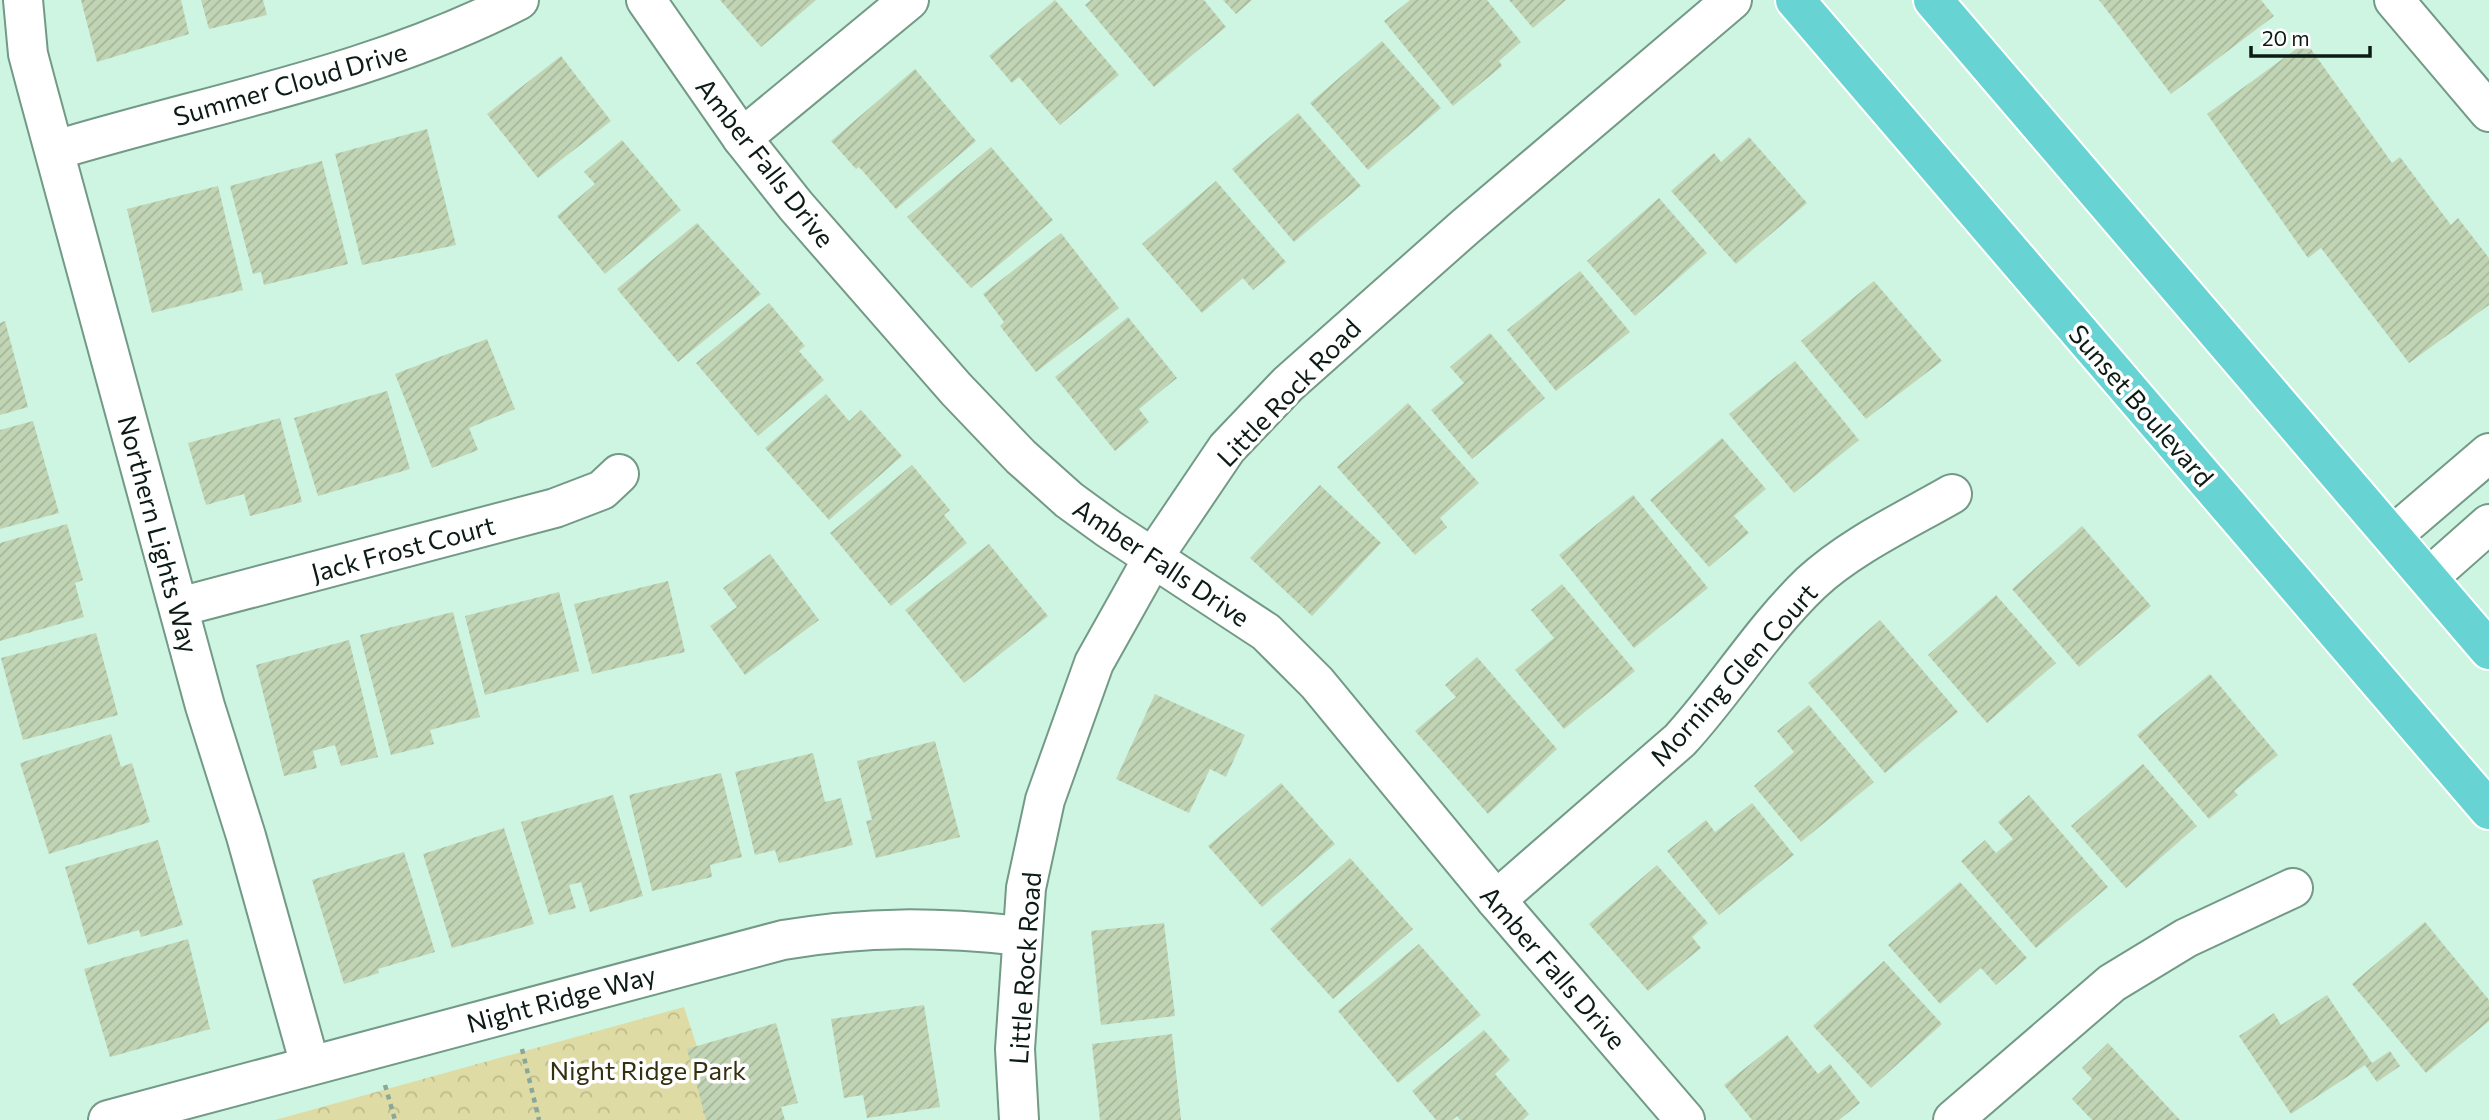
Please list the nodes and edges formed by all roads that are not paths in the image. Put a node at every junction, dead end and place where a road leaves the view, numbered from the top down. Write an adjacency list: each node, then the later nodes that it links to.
1 (23, 0): 11 (street, Northern Lights Way)
2 (519, 0): 11 (street, Summer Cloud Drive)
3 (646, 0): 10 (street, Amber Falls Drive)
4 (909, 0): 10 (street)
5 (1732, 0): 17 (street, Little Rock Road)
6 (1795, 0): 21 (main road, Sunset Boulevard)
7 (1933, 0): 16 (main road)
8 (2404, 4): 9 (street)
9 (2489, 111)
10 (742, 138): 17 (street, Amber Falls Drive)
11 (56, 150): 19 (street, Northern Lights Way)
12 (2489, 453): 16 (street)
13 (620, 474): 19 (street, Jack Frost Court)
14 (1952, 494): 23 (street, Morning Glen Court)
15 (2489, 524): 18 (street)
16 (2392, 537): 18 (main road)
17 (1154, 556): 23 (street, Amber Falls Drive); 24 (street, Little Rock Road)
18 (2428, 578): 20 (main road)
19 (178, 607): 25 (street, Northern Lights Way)
20 (2489, 650)
21 (2489, 810)
22 (2293, 888): 26 (street)
23 (1496, 900): 29 (street, Amber Falls Drive)
24 (1023, 936): 25 (street, Night Ridge Way); 28 (street, Little Rock Road)
25 (310, 1065): 27 (street, Night Ridge Way)
26 (1965, 1116)
27 (108, 1120)
28 (1019, 1120)
29 (1685, 1120)

